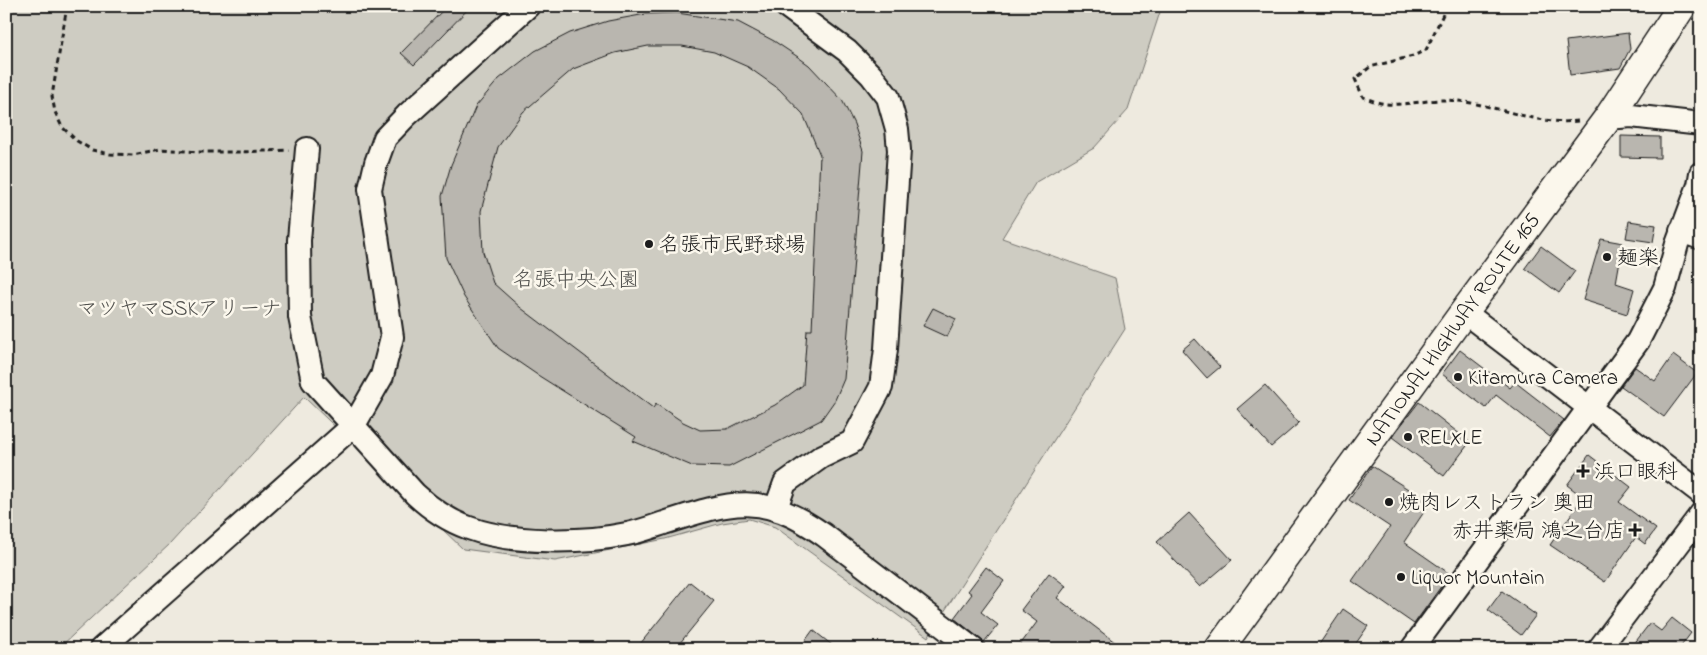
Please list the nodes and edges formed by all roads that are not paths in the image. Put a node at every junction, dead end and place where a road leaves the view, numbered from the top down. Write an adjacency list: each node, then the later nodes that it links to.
1 (528, 6): 11 (street)
2 (786, 6): 13 (street)
3 (1682, 6): 4 (highway, NATIONAL HIGHWAY ROUTE 165)
4 (1608, 118): 5 (street); 9 (highway, NATIONAL HIGHWAY ROUTE 165)
5 (1701, 124)
6 (307, 149): 11 (street)
7 (1700, 181): 8 (street)
8 (1691, 234): 10 (street)
9 (1464, 312): 10 (street); 17 (highway, NATIONAL HIGHWAY ROUTE 165)
10 (1589, 407): 12 (street); 18 (street)
11 (354, 425): 13 (street); 15 (street)
12 (1701, 493)
13 (776, 508): 16 (street)
14 (1701, 514): 19 (street)
15 (101, 649)
16 (973, 649)
17 (1219, 649)
18 (1412, 649)
19 (1599, 649)

